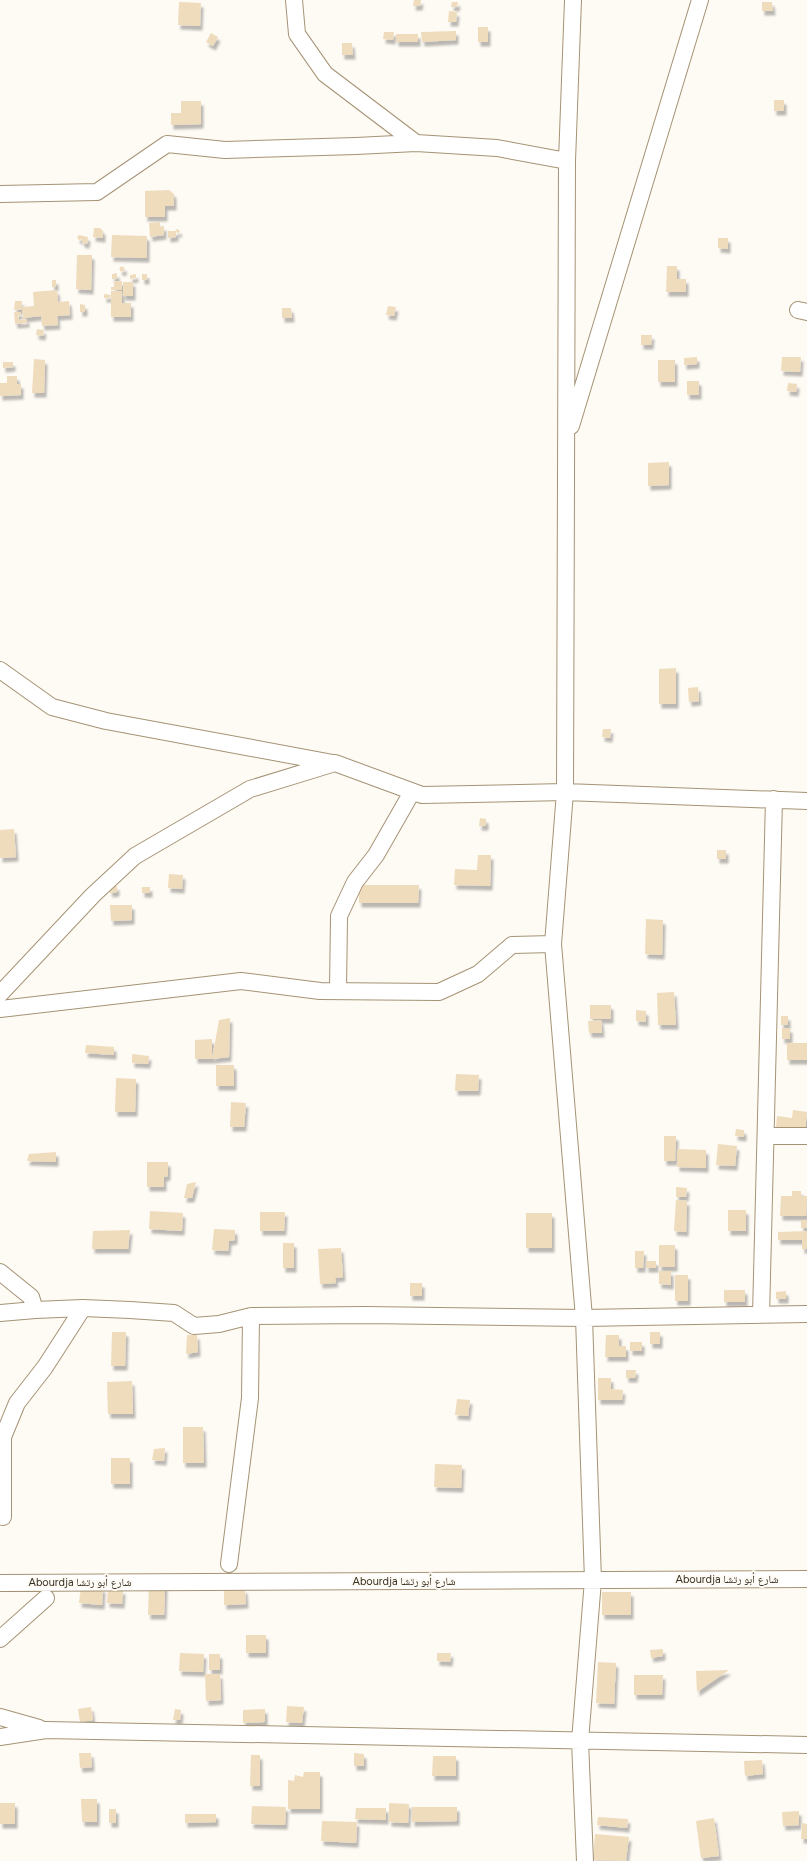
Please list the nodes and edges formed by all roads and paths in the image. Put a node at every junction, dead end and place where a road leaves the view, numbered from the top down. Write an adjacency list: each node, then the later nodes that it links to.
1 (294, 0): 4 (street)
2 (573, 0): 5 (street)
3 (700, 0): 7 (street)
4 (416, 143): 5 (street); 6 (street)
5 (567, 161): 7 (street)
6 (0, 194)
7 (566, 442): 11 (street)
8 (0, 670): 9 (street)
9 (335, 763): 10 (street); 16 (street)
10 (412, 792): 11 (street); 15 (street)
11 (565, 792): 12 (street); 14 (street)
12 (774, 800): 13 (street); 18 (street)
13 (807, 801)
14 (553, 944): 15 (street); 27 (street)
15 (338, 991): 17 (street)
16 (0, 994)
17 (0, 1009)
18 (766, 1136): 19 (street); 25 (street)
19 (807, 1136)
20 (0, 1272): 22 (street)
21 (83, 1308): 22 (street); 26 (street); 28 (street)
22 (35, 1310): 23 (street)
23 (0, 1313)
24 (807, 1314): 25 (street)
25 (761, 1315): 27 (street)
26 (251, 1316): 27 (street); 29 (street)
27 (584, 1318): 31 (street)
28 (4, 1517)
29 (228, 1564)
30 (807, 1579): 31 (street, Abourdja شارع أبو رتشا)
31 (593, 1580): 32 (street, Abourdja شارع أبو رتشا); 38 (street)
32 (0, 1583)
33 (46, 1598): 34 (street)
34 (0, 1639)
35 (0, 1718): 36 (street)
36 (46, 1730): 37 (street); 38 (street)
37 (0, 1737)
38 (580, 1741): 39 (street); 40 (street)
39 (807, 1745)
40 (585, 1861)

